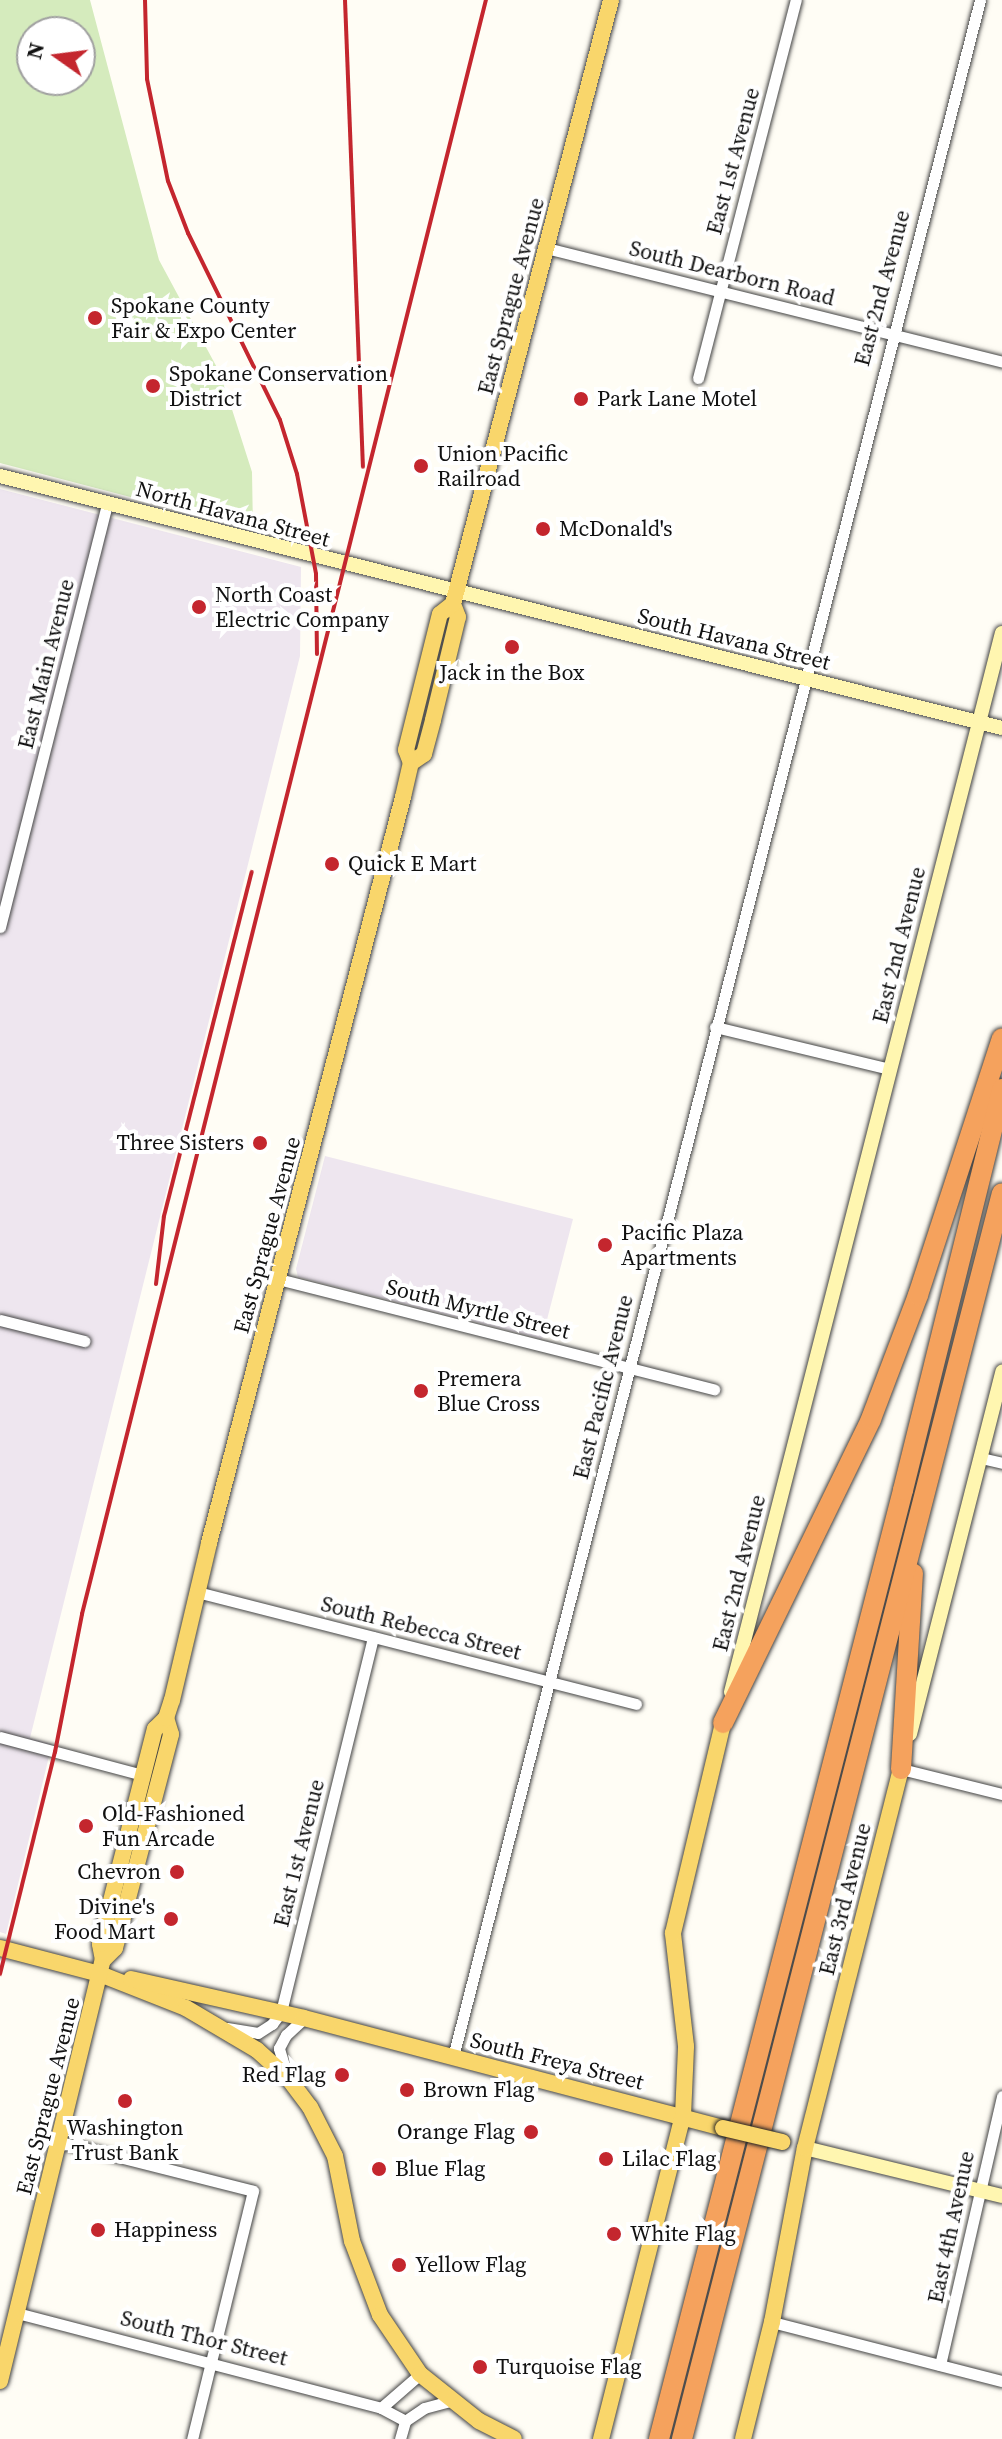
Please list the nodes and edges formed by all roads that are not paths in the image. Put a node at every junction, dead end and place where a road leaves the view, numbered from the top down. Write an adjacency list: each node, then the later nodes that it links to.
1 (611, 0): 4 (main road, East Sprague Avenue)
2 (796, 0): 5 (street, East 1st Avenue)
3 (980, 0): 6 (street, East 2nd Avenue)
4 (546, 248): 5 (street, South Dearborn Road); 11 (main road, East Sprague Avenue)
5 (720, 291): 6 (street, South Dearborn Road); 8 (street, East 1st Avenue)
6 (893, 334): 7 (street, South Dearborn Road); 13 (street, East 2nd Avenue)
7 (1002, 362)
8 (698, 378)
9 (0, 476): 10 (street, North Havana Street)
10 (107, 504): 11 (street, North Havana Street); 16 (street, East Main Avenue)
11 (454, 598): 13 (street, South Havana Street); 22 (main road, East Sprague Avenue)
12 (1002, 633): 14 (street)
13 (804, 680): 14 (street, South Havana Street); 17 (street, East Pacific Avenue)
14 (978, 723): 15 (street, South Havana Street); 19 (street, East 2nd Avenue)
15 (1002, 728)
16 (0, 927)
17 (715, 1027): 19 (street); 25 (street, East Pacific Avenue)
18 (1002, 1038): 36 (highway)
19 (890, 1069): 36 (street, East 2nd Avenue)
20 (1002, 1089): 68 (highway)
21 (1002, 1193): 30 (highway)
22 (278, 1279): 25 (street, South Myrtle Street); 31 (main road, East Sprague Avenue)
23 (0, 1320): 24 (street)
24 (84, 1341)
25 (629, 1368): 27 (street, South Myrtle Street); 33 (street, East Pacific Avenue)
26 (1002, 1372): 28 (street, East 3rd Avenue)
27 (714, 1389)
28 (981, 1458): 29 (street); 38 (street, East 3rd Avenue)
29 (1002, 1463)
30 (916, 1522): 38 (highway); 69 (highway)
31 (197, 1592): 32 (street, South Rebecca Street); 35 (main road, East Sprague Avenue)
32 (373, 1637): 33 (street, South Rebecca Street); 43 (street, East 1st Avenue)
33 (548, 1681): 34 (street, South Rebecca Street); 46 (street, East Pacific Avenue)
34 (636, 1704)
35 (166, 1718): 39 (main road, East Sprague Avenue); 42 (main road, East Sprague Avenue)
36 (723, 1723): 49 (main road, East 2nd Avenue)
37 (0, 1737): 39 (street)
38 (901, 1769): 40 (street); 51 (main road, East 3rd Avenue)
39 (143, 1775): 42 (main road, East Sprague Avenue)
40 (1002, 1794)
41 (0, 1948): 42 (main road)
42 (102, 1967): 43 (main road, South Freya Street); 45 (main road); 50 (main road, East Sprague Avenue)
43 (281, 2012): 44 (main road, South Freya Street); 45 (street)
44 (304, 2018): 46 (main road, South Freya Street); 47 (street)
45 (222, 2027): 47 (main road)
46 (453, 2057): 49 (main road, South Freya Street)
47 (288, 2078): 58 (main road)
48 (1002, 2096): 52 (street, East 4th Avenue)
49 (683, 2116): 51 (main road, South Freya Street, bridge); 67 (main road, East 2nd Avenue)
50 (60, 2142): 54 (main road, East Sprague Avenue); 56 (street)
51 (805, 2148): 52 (street, South Freya Street); 55 (main road, East 3rd Avenue)
52 (983, 2191): 53 (street, South Freya Street); 57 (street, East 4th Avenue)
53 (1002, 2196)
54 (17, 2313): 56 (street, South Thor Street); 59 (main road, East Sprague Avenue)
55 (772, 2322): 57 (street); 70 (main road, East 3rd Avenue)
56 (211, 2362): 62 (street, South Thor Street); 64 (street)
57 (940, 2365): 60 (street)
58 (420, 2374): 61 (main road); 62 (street)
59 (0, 2381)
60 (1002, 2381)
61 (451, 2401): 63 (street); 66 (main road)
62 (381, 2408): 63 (street, South Thor Street)
63 (405, 2421): 65 (street)
64 (192, 2439)
65 (400, 2439)
66 (514, 2439)
67 (601, 2439)
68 (659, 2439)
69 (682, 2439)
70 (743, 2439)

